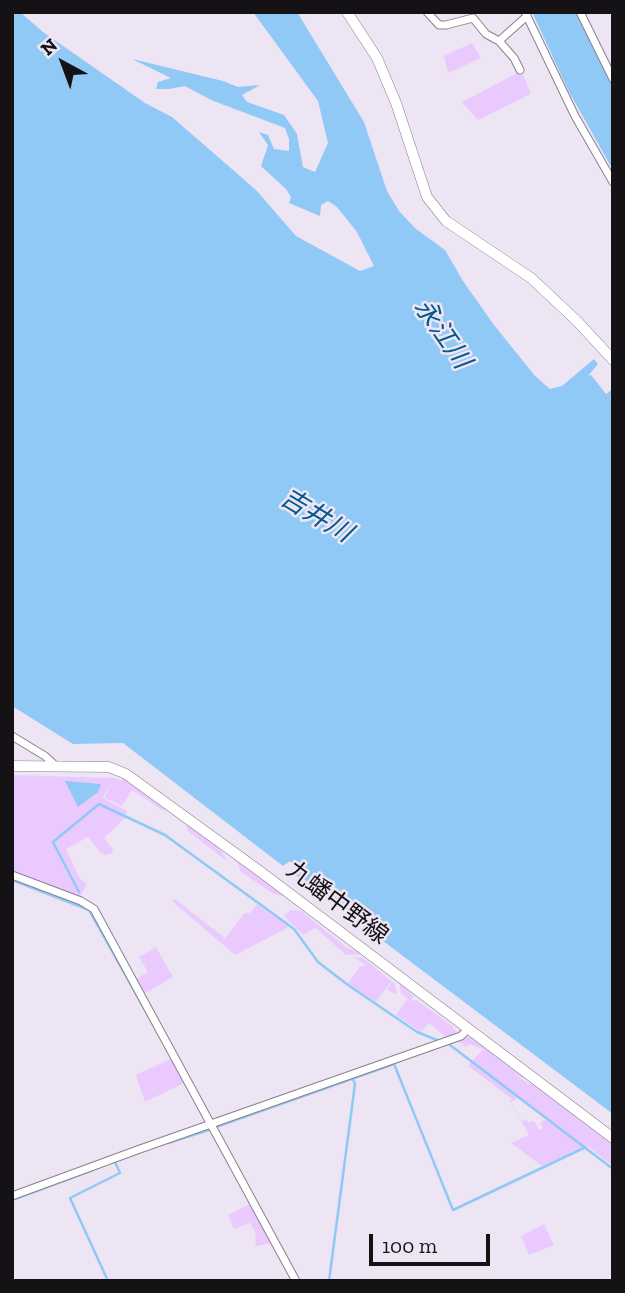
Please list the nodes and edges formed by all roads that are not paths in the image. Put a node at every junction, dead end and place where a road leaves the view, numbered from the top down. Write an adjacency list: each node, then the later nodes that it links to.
1 (347, 12): 9 (main road)
2 (427, 12): 5 (street)
3 (580, 12): 7 (street)
4 (526, 14): 5 (street); 8 (street)
5 (499, 41): 6 (street)
6 (520, 70)
7 (613, 79)
8 (613, 182)
9 (613, 360)
10 (12, 736): 12 (street)
11 (12, 766): 12 (main road, 九蟠中野線)
12 (57, 767): 14 (main road, 九蟠中野線)
13 (12, 875): 15 (street)
14 (468, 1029): 15 (street); 16 (main road, 九蟠中野線)
15 (210, 1126): 17 (street); 18 (street)
16 (613, 1138)
17 (12, 1196)
18 (296, 1281)

